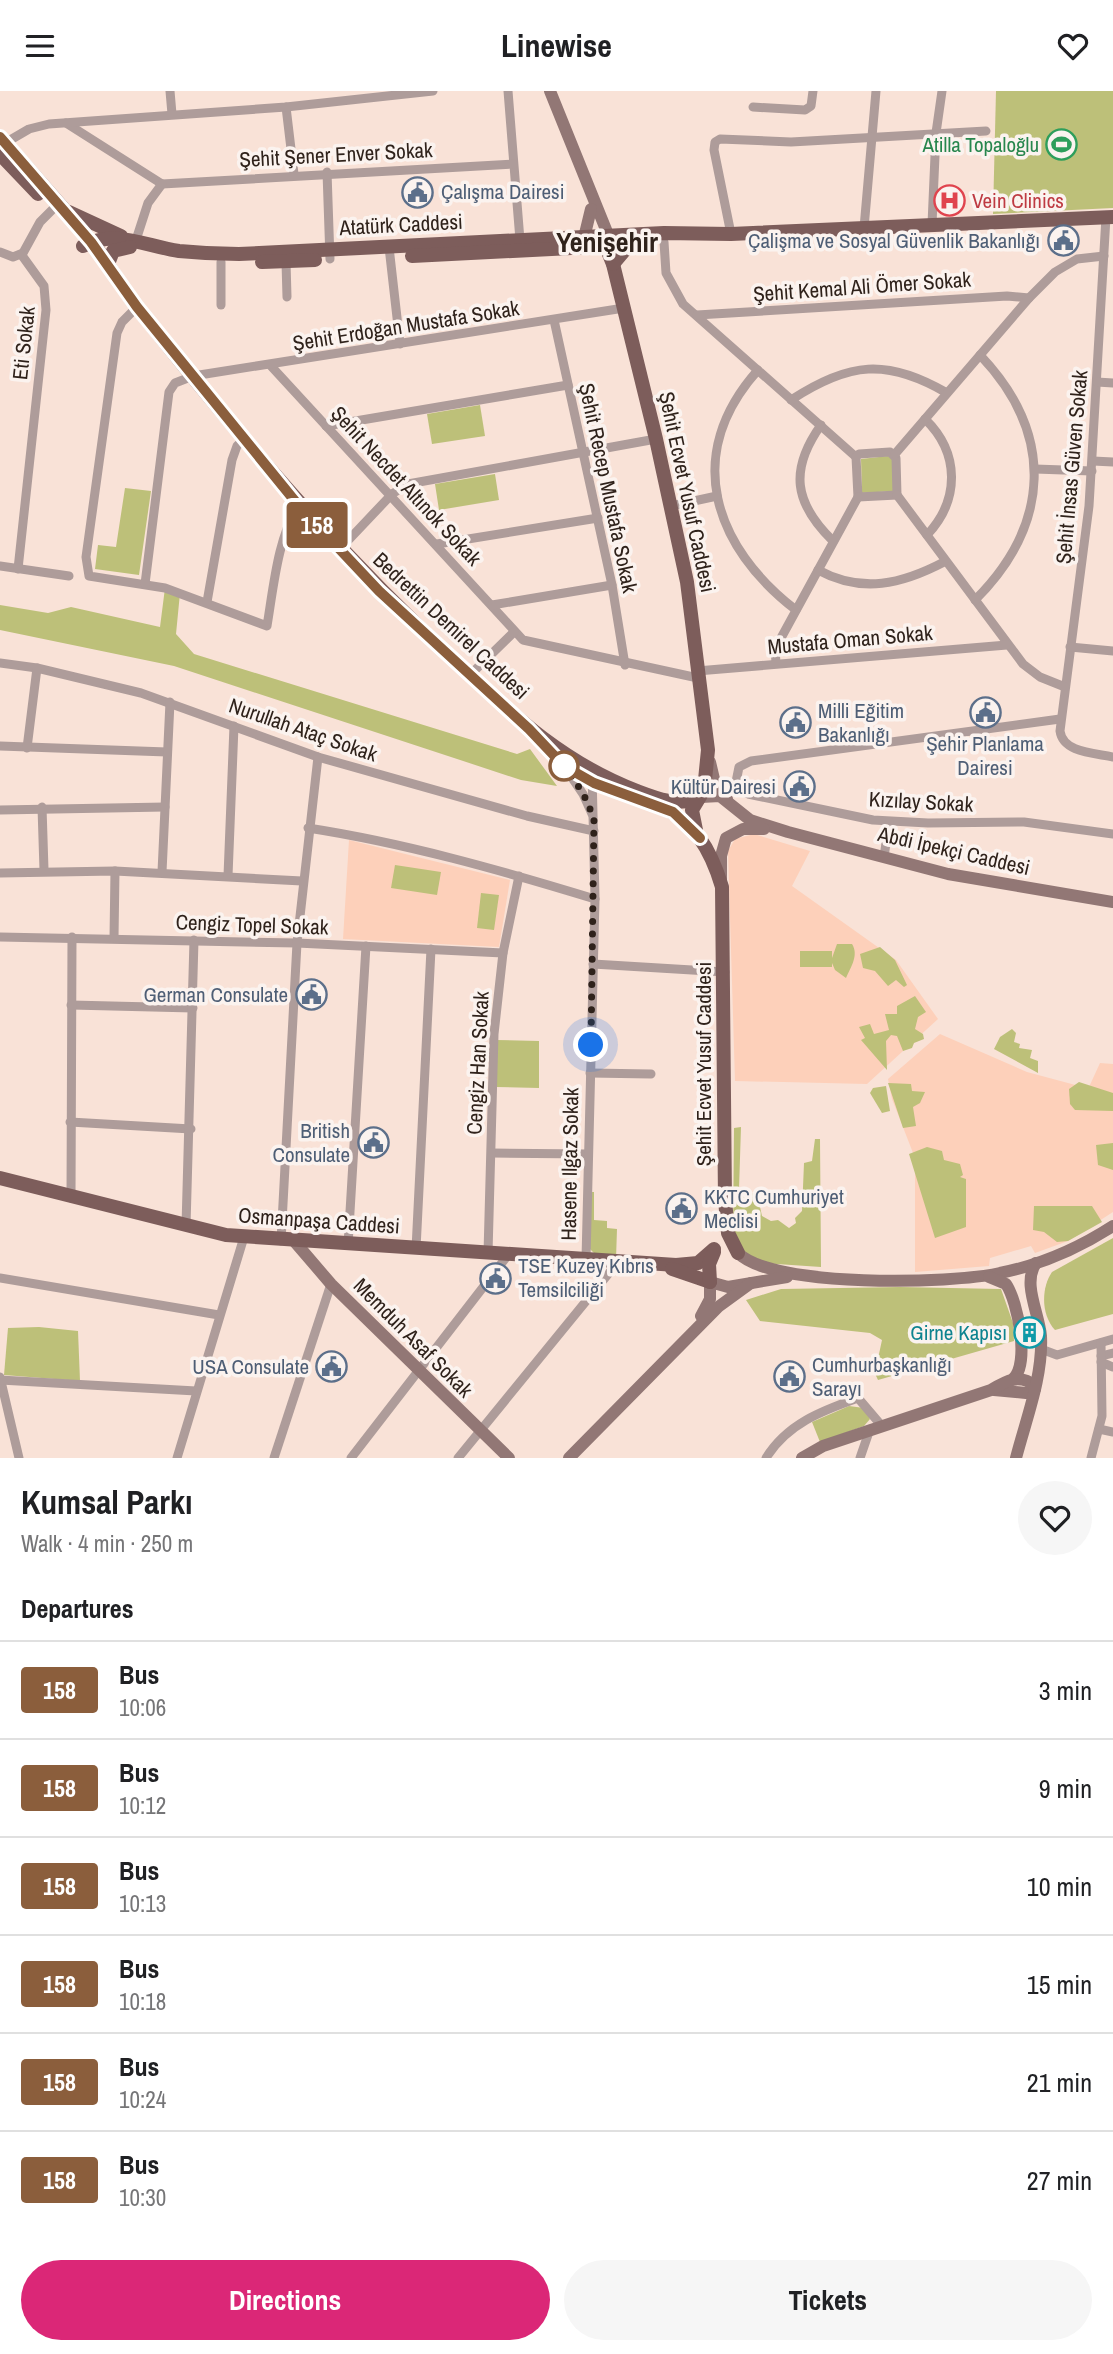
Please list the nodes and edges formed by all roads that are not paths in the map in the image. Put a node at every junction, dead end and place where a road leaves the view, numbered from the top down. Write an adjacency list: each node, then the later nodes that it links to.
1 (170, 91): 10 (street)
2 (433, 91): 8 (street)
3 (508, 91): 16 (street)
4 (550, 91): 20 (main road, Şehit Ecvet Yusuf Caddesi)
5 (813, 91): 9 (street)
6 (876, 91): 14 (street)
7 (942, 91): 13 (street)
8 (286, 107): 10 (street); 18 (street)
9 (753, 107)
10 (172, 114): 11 (street)
11 (66, 123): 15 (street); 19 (street)
12 (986, 131): 13 (street)
13 (936, 133): 14 (street); 24 (street)
14 (870, 139): 25 (street); 26 (street)
15 (2, 145): 21 (main road, Bedrettin Demirel Caddesi)
16 (513, 164): 17 (street, Şehit Şener Enver Sokak); 27 (street)
17 (327, 173): 18 (street, Şehit Şener Enver Sokak); 37 (street)
18 (294, 174): 19 (street, Şehit Şener Enver Sokak)
19 (162, 184): 30 (street)
20 (591, 204): 23 (main road, Şehit Ecvet Yusuf Caddesi); 28 (main road); 32 (main road)
21 (59, 207): 30 (main road); 33 (main road, Bedrettin Demirel Caddesi); 36 (street)
22 (1110, 217): 24 (main road, Atatürk Caddesi); 38 (street, Şehit İnsas Güven Sokak)
23 (603, 220): 28 (main road, Şehit Ecvet Yusuf Caddesi); 29 (main road)
24 (932, 224): 25 (main road, Atatürk Caddesi)
25 (864, 228): 26 (main road, Atatürk Caddesi)
26 (728, 234): 29 (main road, Atatürk Caddesi); 31 (main road, Atatürk Caddesi)
27 (520, 240): 32 (main road, Atatürk Caddesi); 35 (main road, Atatürk Caddesi)
28 (606, 240): 29 (main road, Atatürk Caddesi); 32 (main road, Atatürk Caddesi); 42 (main road, Şehit Ecvet Yusuf Caddesi)
29 (630, 240): 31 (main road, Atatürk Caddesi); 42 (main road)
30 (130, 242): 33 (main road, Atatürk Caddesi); 37 (main road, Atatürk Caddesi); 39 (main road, Atatürk Caddesi); 41 (main road)
31 (664, 242): 48 (street)
32 (584, 243): 35 (main road, Atatürk Caddesi); 42 (main road)
33 (89, 247): 41 (main road, Bedrettin Demirel Caddesi); 45 (main road, Bedrettin Demirel Caddesi)
34 (0, 251): 36 (street)
35 (389, 252): 37 (main road, Atatürk Caddesi); 50 (street)
36 (21, 254): 84 (street, Eti Sokak)
37 (330, 255): 40 (main road, Atatürk Caddesi)
38 (1104, 256): 44 (street); 55 (street, Şehit İnsas Güven Sokak)
39 (221, 262): 40 (main road, Atatürk Caddesi); 46 (street)
40 (286, 262): 43 (street)
41 (107, 264): 45 (main road, Bedrettin Demirel Caddesi)
42 (613, 264): 47 (main road, Şehit Ecvet Yusuf Caddesi)
43 (287, 297)
44 (1029, 297): 48 (street, Şehit Kemal Ali Ömer Sokak); 51 (street)
45 (133, 301): 54 (main road, Bedrettin Demirel Caddesi); 87 (street)
46 (221, 306)
47 (624, 308): 49 (street, Şehit Erdoğan Mustafa Sokak); 64 (main road, Şehit Ecvet Yusuf Caddesi)
48 (697, 315): 53 (street)
49 (554, 320): 50 (street, Şehit Erdoğan Mustafa Sokak); 57 (street, Şehit Recep Mustafa Sokak)
50 (400, 344): 52 (street, Şehit Erdoğan Mustafa Sokak)
51 (980, 355): 58 (street); 70 (street)
52 (271, 366): 54 (street, Şehit Erdoğan Mustafa Sokak); 62 (street, Şehit Necdet Altınok Sokak)
53 (758, 370): 59 (street); 73 (street)
54 (193, 376): 63 (main road, Bedrettin Demirel Caddesi); 87 (street)
55 (1097, 381): 56 (street); 69 (street, Şehit İnsas Güven Sokak)
56 (1113, 383)
57 (568, 385): 62 (street); 65 (street, Şehit Recep Mustafa Sokak)
58 (947, 393): 59 (street); 60 (street)
59 (792, 400): 61 (street)
60 (925, 419): 66 (street); 78 (street)
61 (821, 425): 67 (street); 79 (street)
62 (326, 426): 71 (street, Şehit Necdet Altınok Sokak)
63 (245, 438): 75 (main road, Bedrettin Demirel Caddesi); 90 (street)
64 (656, 439): 65 (street); 76 (main road, Şehit Ecvet Yusuf Caddesi)
65 (583, 452): 71 (street); 77 (street, Şehit Recep Mustafa Sokak)
66 (895, 454): 67 (street); 72 (street)
67 (856, 457): 74 (street)
68 (1113, 462): 69 (street)
69 (1092, 466): 70 (street); 95 (street, Şehit İnsas Güven Sokak)
70 (1035, 469): 89 (street)
71 (391, 494): 80 (street, Şehit Necdet Altınok Sokak); 81 (street)
72 (897, 495): 74 (street); 78 (street)
73 (717, 496): 76 (street); 92 (street)
74 (858, 497): 79 (street)
75 (299, 506): 81 (main road, Bedrettin Demirel Caddesi); 90 (street)
76 (671, 506): 102 (main road, Şehit Ecvet Yusuf Caddesi)
77 (598, 519): 80 (street); 88 (street, Şehit Recep Mustafa Sokak)
78 (927, 535): 82 (street)
79 (833, 541): 85 (street)
80 (437, 544): 91 (street, Şehit Necdet Altınok Sokak)
81 (340, 549): 101 (main road, Bedrettin Demirel Caddesi)
82 (944, 562): 85 (street); 89 (street)
83 (0, 566): 84 (street)
84 (18, 569): 86 (street)
85 (818, 570): 92 (street)
86 (69, 576)
87 (145, 584): 90 (street)
88 (612, 585): 91 (street); 99 (street, Şehit Recep Mustafa Sokak)
89 (975, 600): 94 (street)
90 (207, 602)
91 (492, 605): 93 (street, Şehit Necdet Altınok Sokak)
92 (796, 610): 98 (street)
93 (513, 632): 99 (street, Mustafa Oman Sokak); 101 (street)
94 (1007, 645): 98 (street, Mustafa Oman Sokak); 103 (street)
95 (1070, 647): 96 (street); 103 (street, Şehit İnsas Güven Sokak)
96 (1113, 651)
97 (0, 663): 100 (street, Nurullah Ataç Sokak)
98 (776, 663): 102 (street, Mustafa Oman Sokak)
99 (625, 665): 102 (street, Mustafa Oman Sokak)
100 (37, 668): 104 (street, Nurullah Ataç Sokak); 109 (street)
101 (470, 675): 107 (main road, Bedrettin Demirel Caddesi)
102 (697, 675): 110 (main road, Şehit Ecvet Yusuf Caddesi)
103 (1065, 687): 105 (street, Şehit İnsas Güven Sokak)
104 (170, 702): 106 (street, Nurullah Ataç Sokak); 111 (street)
105 (1060, 719): 113 (street); 122 (street, Kızılay Sokak)
106 (234, 726): 112 (street, Nurullah Ataç Sokak); 133 (street)
107 (529, 729): 114 (main road, Bedrettin Demirel Caddesi); 115 (main road, Bedrettin Demirel Caddesi)
108 (0, 746): 109 (street)
109 (27, 748): 111 (street)
110 (708, 750): 116 (main road, Şehit Ecvet Yusuf Caddesi); 117 (main road, Şehit Ecvet Yusuf Caddesi)
111 (167, 752): 119 (street)
112 (318, 757): 123 (street); 124 (street, Nurullah Ataç Sokak)
113 (1113, 757)
114 (564, 766): 115 (main road, Bedrettin Demirel Caddesi); 121 (street, Hasene Ilgaz Sokak)
115 (593, 778): 116 (main road, Bedrettin Demirel Caddesi); 121 (street, Hasene Ilgaz Sokak); 127 (main road, Bedrettin Demirel Caddesi)
116 (699, 798): 117 (main road, Abdi İpekçi Caddesi); 127 (main road)
117 (731, 805): 125 (main road, Abdi İpekçi Caddesi)
118 (42, 807): 119 (street); 120 (street); 129 (street)
119 (165, 807): 131 (street)
120 (0, 810)
121 (594, 818): 124 (street, Hasene Ilgaz Sokak)
122 (889, 821): 126 (street, Kızılay Sokak); 128 (street)
123 (308, 828): 134 (street); 135 (street)
124 (594, 831): 137 (street, Hasene Ilgaz Sokak)
125 (788, 832): 128 (main road, Abdi İpekçi Caddesi); 136 (main road, Abdi İpekçi Caddesi)
126 (1113, 834)
127 (700, 838): 136 (main road, Şehit Ecvet Yusuf Caddesi)
128 (884, 857): 138 (main road, Abdi İpekçi Caddesi)
129 (44, 870): 130 (street); 132 (street)
130 (115, 870): 131 (street); 141 (street)
131 (162, 872): 133 (street)
132 (0, 873)
133 (228, 876): 135 (street)
134 (519, 876): 137 (street); 146 (street, Cengiz Han Sokak)
135 (302, 881): 143 (street)
136 (722, 887): 148 (main road, Şehit Ecvet Yusuf Caddesi)
137 (595, 898): 147 (street, Hasene Ilgaz Sokak)
138 (1113, 902)
139 (0, 937): 140 (street, Cengiz Topel Sokak)
140 (72, 937): 141 (street, Cengiz Topel Sokak); 149 (street)
141 (114, 938): 142 (street, Cengiz Topel Sokak)
142 (194, 940): 143 (street, Cengiz Topel Sokak); 150 (street)
143 (297, 943): 144 (street, Cengiz Topel Sokak); 163 (street)
144 (366, 946): 145 (street, Cengiz Topel Sokak); 164 (street)
145 (431, 949): 146 (street, Cengiz Topel Sokak); 165 (street)
146 (503, 953): 155 (street, Cengiz Han Sokak)
147 (593, 964): 148 (street); 151 (street, Hasene Ilgaz Sokak)
148 (725, 972): 159 (main road, Şehit Ecvet Yusuf Caddesi)
149 (71, 1005): 150 (street); 153 (street)
150 (193, 1007): 154 (street)
151 (590, 1073): 152 (street); 156 (street, Hasene Ilgaz Sokak)
152 (652, 1074)
153 (70, 1122): 154 (street); 158 (street)
154 (191, 1129): 160 (street)
155 (492, 1153): 156 (street); 168 (street, Cengiz Han Sokak)
156 (587, 1154): 170 (street, Hasene Ilgaz Sokak)
157 (0, 1178): 158 (main road, Osmanpaşa Caddesi)
158 (71, 1198): 160 (main road, Osmanpaşa Caddesi)
159 (725, 1199): 166 (main road, Şehit Ecvet Yusuf Caddesi); 167 (main road, Şehit Ecvet Yusuf Caddesi)
160 (186, 1226): 162 (main road, Osmanpaşa Caddesi)
161 (1113, 1226): 172 (main road)
162 (244, 1237): 163 (main road, Osmanpaşa Caddesi); 180 (street)
163 (288, 1242): 164 (main road, Osmanpaşa Caddesi); 179 (main road, Memduh Asaf Sokak)
164 (348, 1245): 165 (main road, Osmanpaşa Caddesi)
165 (416, 1249): 168 (main road, Osmanpaşa Caddesi)
166 (715, 1249): 173 (main road, Osmanpaşa Caddesi); 177 (main road, Şehit Ecvet Yusuf Caddesi)
167 (738, 1253): 174 (main road)
168 (488, 1254): 169 (main road, Osmanpaşa Caddesi)
169 (508, 1255): 170 (main road, Osmanpaşa Caddesi); 188 (street)
170 (586, 1259): 171 (main road, Osmanpaşa Caddesi)
171 (618, 1262): 173 (main road, Osmanpaşa Caddesi); 196 (street)
172 (1036, 1263): 175 (main road); 184 (main road)
173 (642, 1264): 177 (main road, Osmanpaşa Caddesi)
174 (822, 1276): 175 (main road); 178 (main road)
175 (984, 1276): 190 (main road)
176 (0, 1278): 180 (street)
177 (710, 1282): 178 (main road); 181 (main road)
178 (751, 1283): 181 (main road)
179 (331, 1284): 188 (main road, Memduh Asaf Sokak); 200 (street)
180 (219, 1315): 193 (street)
181 (686, 1338): 204 (main road)
182 (1113, 1339): 183 (street)
183 (1101, 1343): 184 (street); 186 (street)
184 (1041, 1349): 191 (main road)
185 (1113, 1353): 186 (street)
186 (1101, 1359): 187 (street); 195 (street)
187 (1113, 1367)
188 (419, 1371): 196 (main road, Memduh Asaf Sokak); 201 (street)
189 (0, 1378): 193 (street); 198 (street)
190 (1013, 1379): 191 (main road); 192 (main road)
191 (1035, 1388): 192 (main road); 208 (main road)
192 (991, 1390): 194 (main road)
193 (196, 1391): 199 (street)
194 (876, 1427): 205 (street); 206 (main road); 207 (street)
195 (1099, 1429): 197 (street); 209 (street)
196 (480, 1430): 202 (street); 203 (main road, Memduh Asaf Sokak)
197 (1113, 1433)
198 (19, 1458)
199 (177, 1458)
200 (274, 1458)
201 (351, 1458)
202 (458, 1458)
203 (509, 1458)
204 (569, 1458)
205 (765, 1458)
206 (802, 1458)
207 (860, 1458)
208 (1016, 1458)
209 (1091, 1458)

